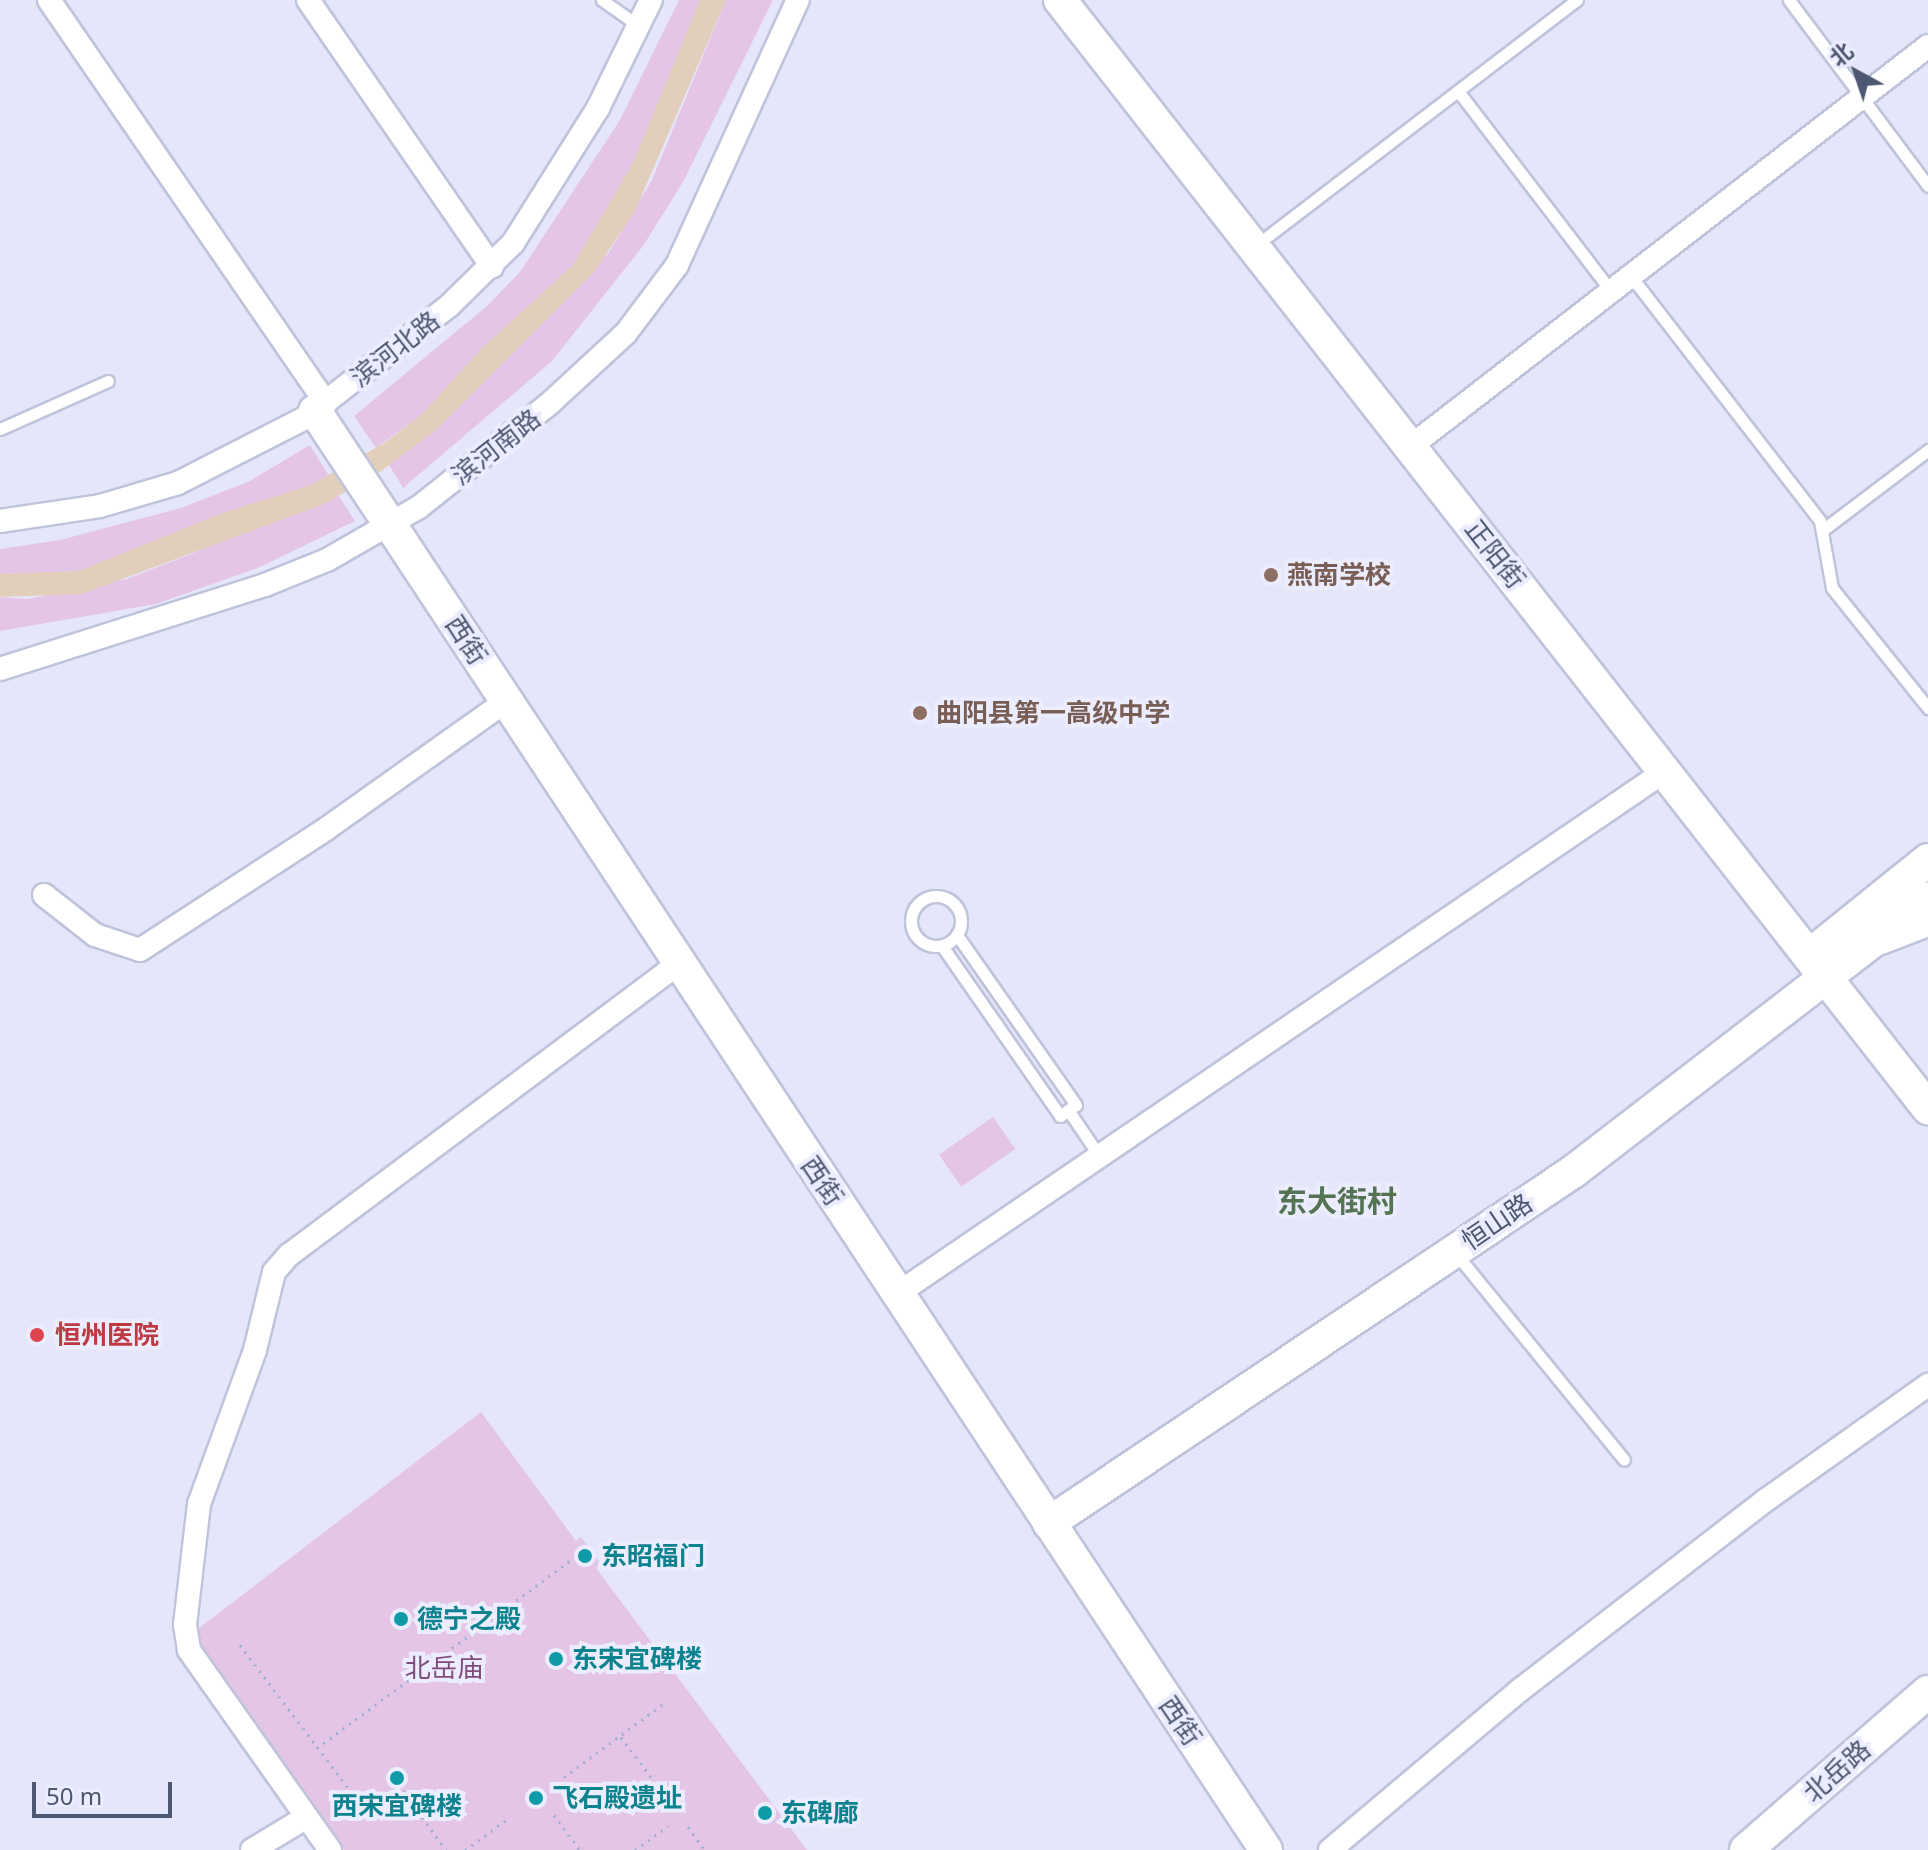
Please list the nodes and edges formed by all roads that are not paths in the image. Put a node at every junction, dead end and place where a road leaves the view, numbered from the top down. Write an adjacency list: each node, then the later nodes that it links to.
1 (49, 0): 20 (street)
2 (308, 0): 16 (street)
3 (602, 0): 10 (lane)
4 (651, 0): 10 (street, 滨河北路)
5 (798, 0): 24 (street, 滨河南路)
6 (1060, 0): 30 (main road, 正阳街)
7 (1082, 0): 15 (main road, 正阳街)
8 (1577, 0): 12 (lane)
9 (1789, 0): 13 (lane)
10 (639, 26): 16 (street, 滨河北路)
11 (1928, 46): 13 (street)
12 (1458, 91): 15 (lane); 18 (lane)
13 (1861, 96): 14 (lane); 17 (street)
14 (1928, 186)
15 (1268, 236): 22 (main road, 正阳街)
16 (492, 267): 20 (street, 滨河北路)
17 (1630, 275): 18 (street); 26 (lane)
18 (1611, 291): 22 (street)
19 (108, 381): 21 (lane)
20 (322, 413): 24 (main road, 西街); 25 (street, 滨河北路)
21 (0, 429)
22 (1424, 436): 37 (main road, 正阳街)
23 (1928, 450): 26 (lane)
24 (385, 518): 27 (street, 滨河南路); 28 (main road, 西街)
25 (0, 521)
26 (1824, 529): 29 (lane)
27 (0, 669)
28 (506, 701): 32 (street); 38 (main road, 西街)
29 (1928, 708)
30 (1665, 771): 37 (main road, 正阳街); 42 (street)
31 (1928, 860): 37 (main road, 恒山路)
32 (44, 895)
33 (1928, 898): 37 (main road, 恒山路)
34 (1928, 925): 37 (street)
35 (957, 935): 36 (lane); 36 (lane); 41 (lane)
36 (942, 946): 41 (lane)
37 (1833, 960): 39 (main road, 正阳街); 40 (main road, 正阳街); 43 (main road, 恒山路)
38 (679, 963): 44 (main road, 西街); 49 (street)
39 (1928, 1080)
40 (1928, 1108)
41 (1068, 1110): 42 (lane)
42 (1100, 1157): 44 (street)
43 (1454, 1251): 46 (lane); 47 (main road, 恒山路)
44 (897, 1294): 47 (main road, 西街)
45 (1928, 1385): 53 (street)
46 (1624, 1460)
47 (1049, 1523): 52 (main road, 西街)
48 (1928, 1692): 54 (main road, 北岳路)
49 (315, 1815): 50 (street); 51 (street)
50 (252, 1850)
51 (330, 1850)
52 (1266, 1850)
53 (1330, 1850)
54 (1746, 1850)

